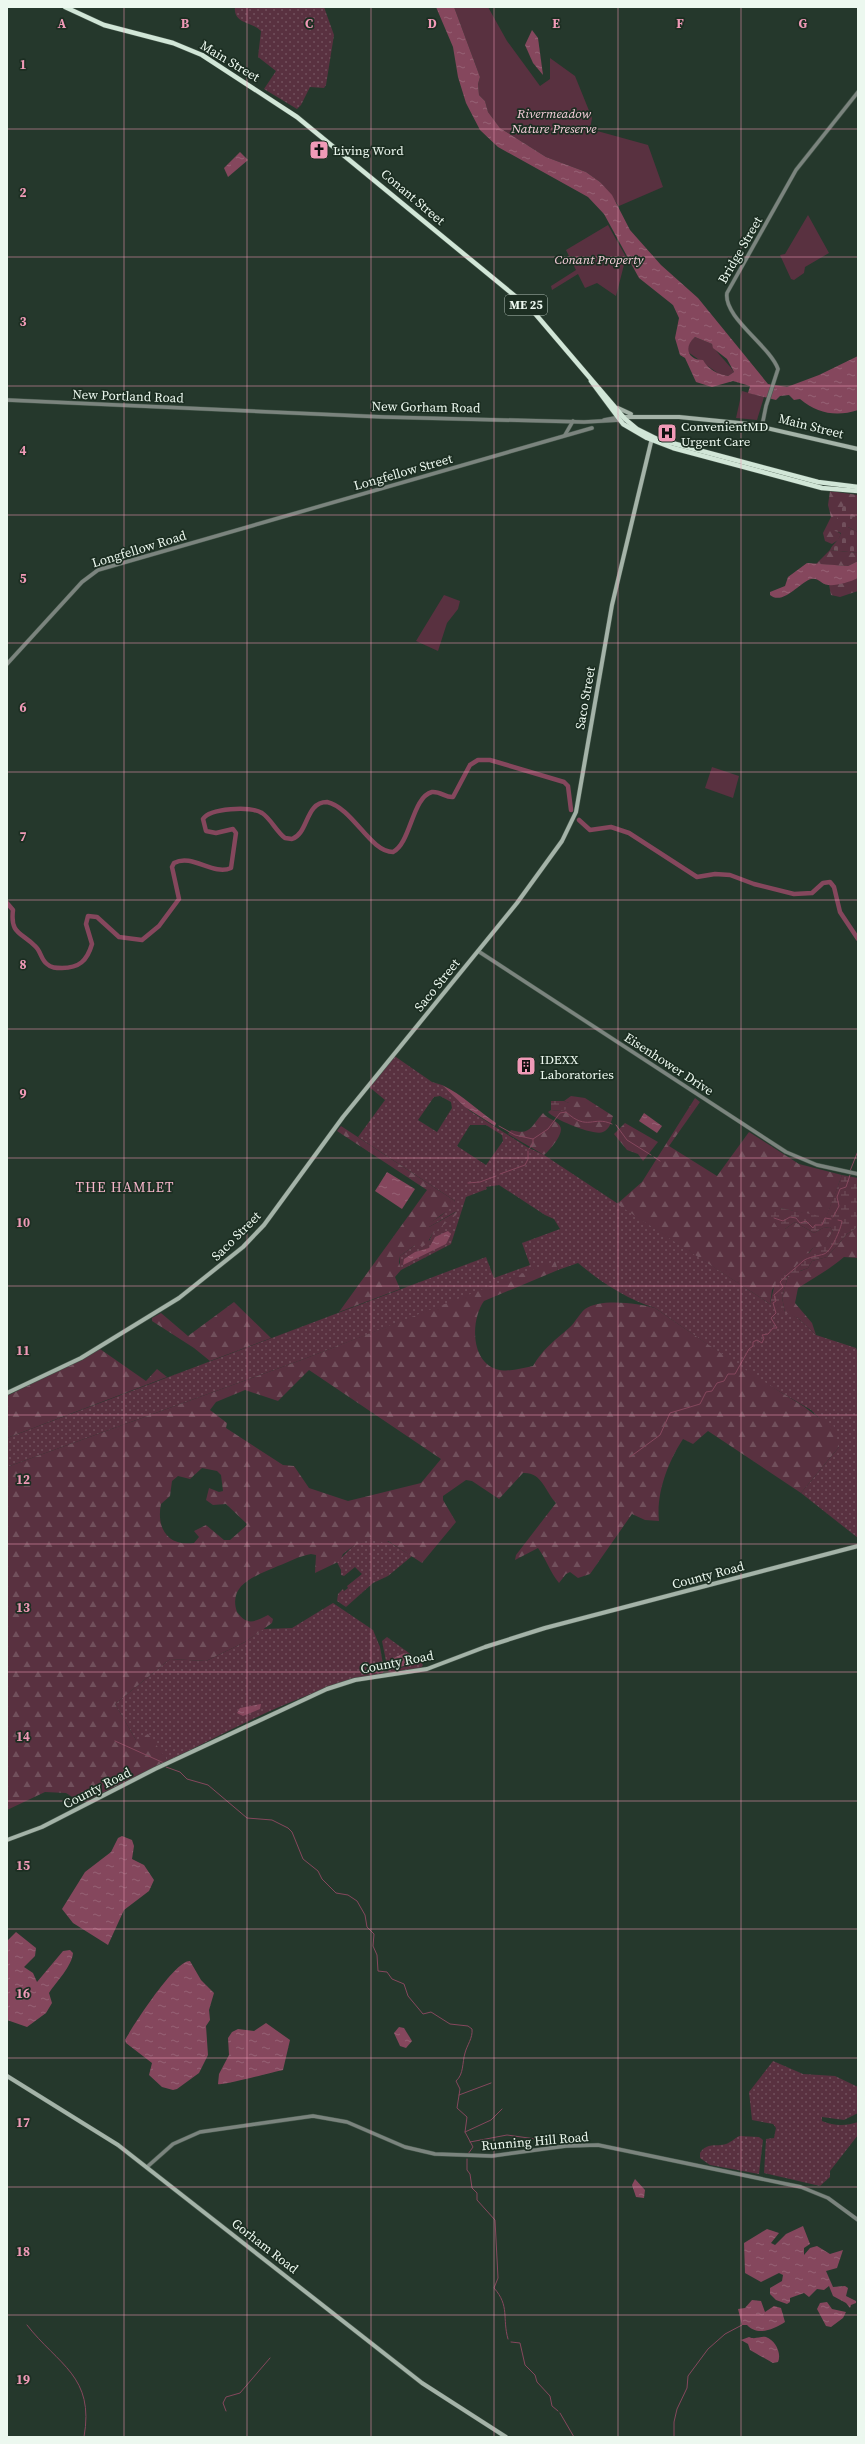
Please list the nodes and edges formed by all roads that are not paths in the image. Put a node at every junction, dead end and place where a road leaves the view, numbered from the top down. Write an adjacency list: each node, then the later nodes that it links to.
1 (65, 7): 3 (highway, Main Street)
2 (858, 92): 11 (street, Bridge Street)
3 (288, 111): 4 (highway, Conant Street / ME 25)
4 (594, 384): 6 (highway, ME 25); 9 (highway, ME 25)
5 (7, 400): 7 (street, New Portland Road)
6 (612, 405): 8 (main road); 9 (highway, ME 25)
7 (248, 412): 10 (street, New Gorham Road)
8 (639, 417): 9 (main road, Main Street); 11 (main road, Main Street)
9 (621, 418): 10 (street, New Gorham Road); 14 (highway)
10 (573, 421): 13 (street)
11 (762, 426): 15 (main road, Main Street)
12 (592, 428): 13 (street, Longfellow Street)
13 (565, 435): 18 (street, Longfellow Street)
14 (651, 439): 16 (highway); 17 (highway); 20 (main road, Saco Street)
15 (858, 449)
16 (858, 487)
17 (858, 491)
18 (219, 536): 19 (street, Longfellow Road)
19 (7, 664)
20 (478, 951): 21 (street, Eisenhower Drive); 22 (main road, Saco Street)
21 (858, 1174)
22 (7, 1393)
23 (858, 1546): 24 (main road, County Road)
24 (7, 1840)
25 (7, 2076): 26 (main road, Gorham Road)
26 (147, 2167): 27 (street, Running Hill Road); 28 (main road, Gorham Road)
27 (858, 2220)
28 (506, 2437)

